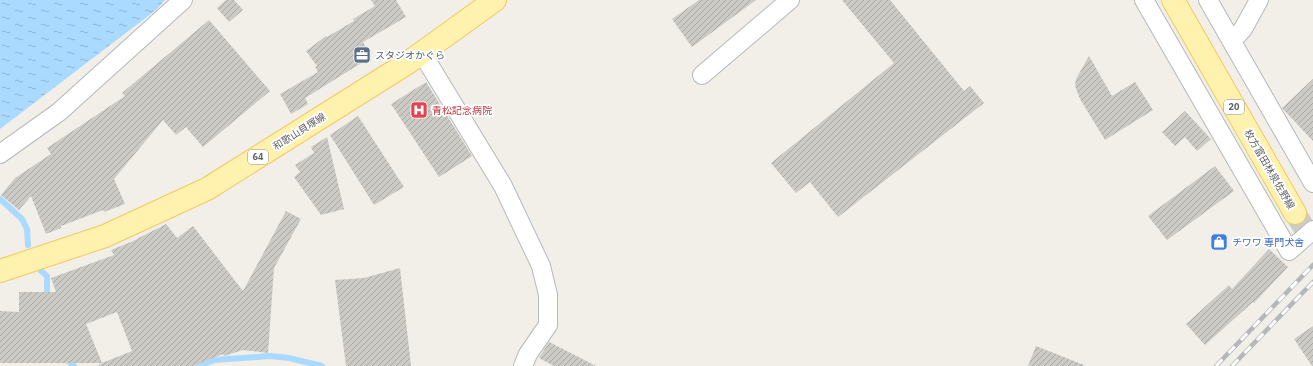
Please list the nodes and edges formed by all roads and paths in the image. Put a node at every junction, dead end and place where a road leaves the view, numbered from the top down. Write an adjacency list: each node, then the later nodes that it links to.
1 (183, 0): 11 (street)
2 (495, 0): 9 (main road, 和歌山貝塚線 / 64)
3 (790, 0): 10 (street)
4 (1144, 0): 14 (street)
5 (1173, 0): 13 (main road, 枚方富田林泉佐野線 / 20)
6 (1208, 0): 8 (street)
7 (1259, 0): 8 (street)
8 (1232, 41): 12 (street)
9 (422, 53): 15 (main road, 和歌山貝塚線 / 64); 16 (street)
10 (702, 74)
11 (0, 154)
12 (1313, 183)
13 (1295, 213)
14 (1313, 230)
15 (0, 271)
16 (523, 366)

